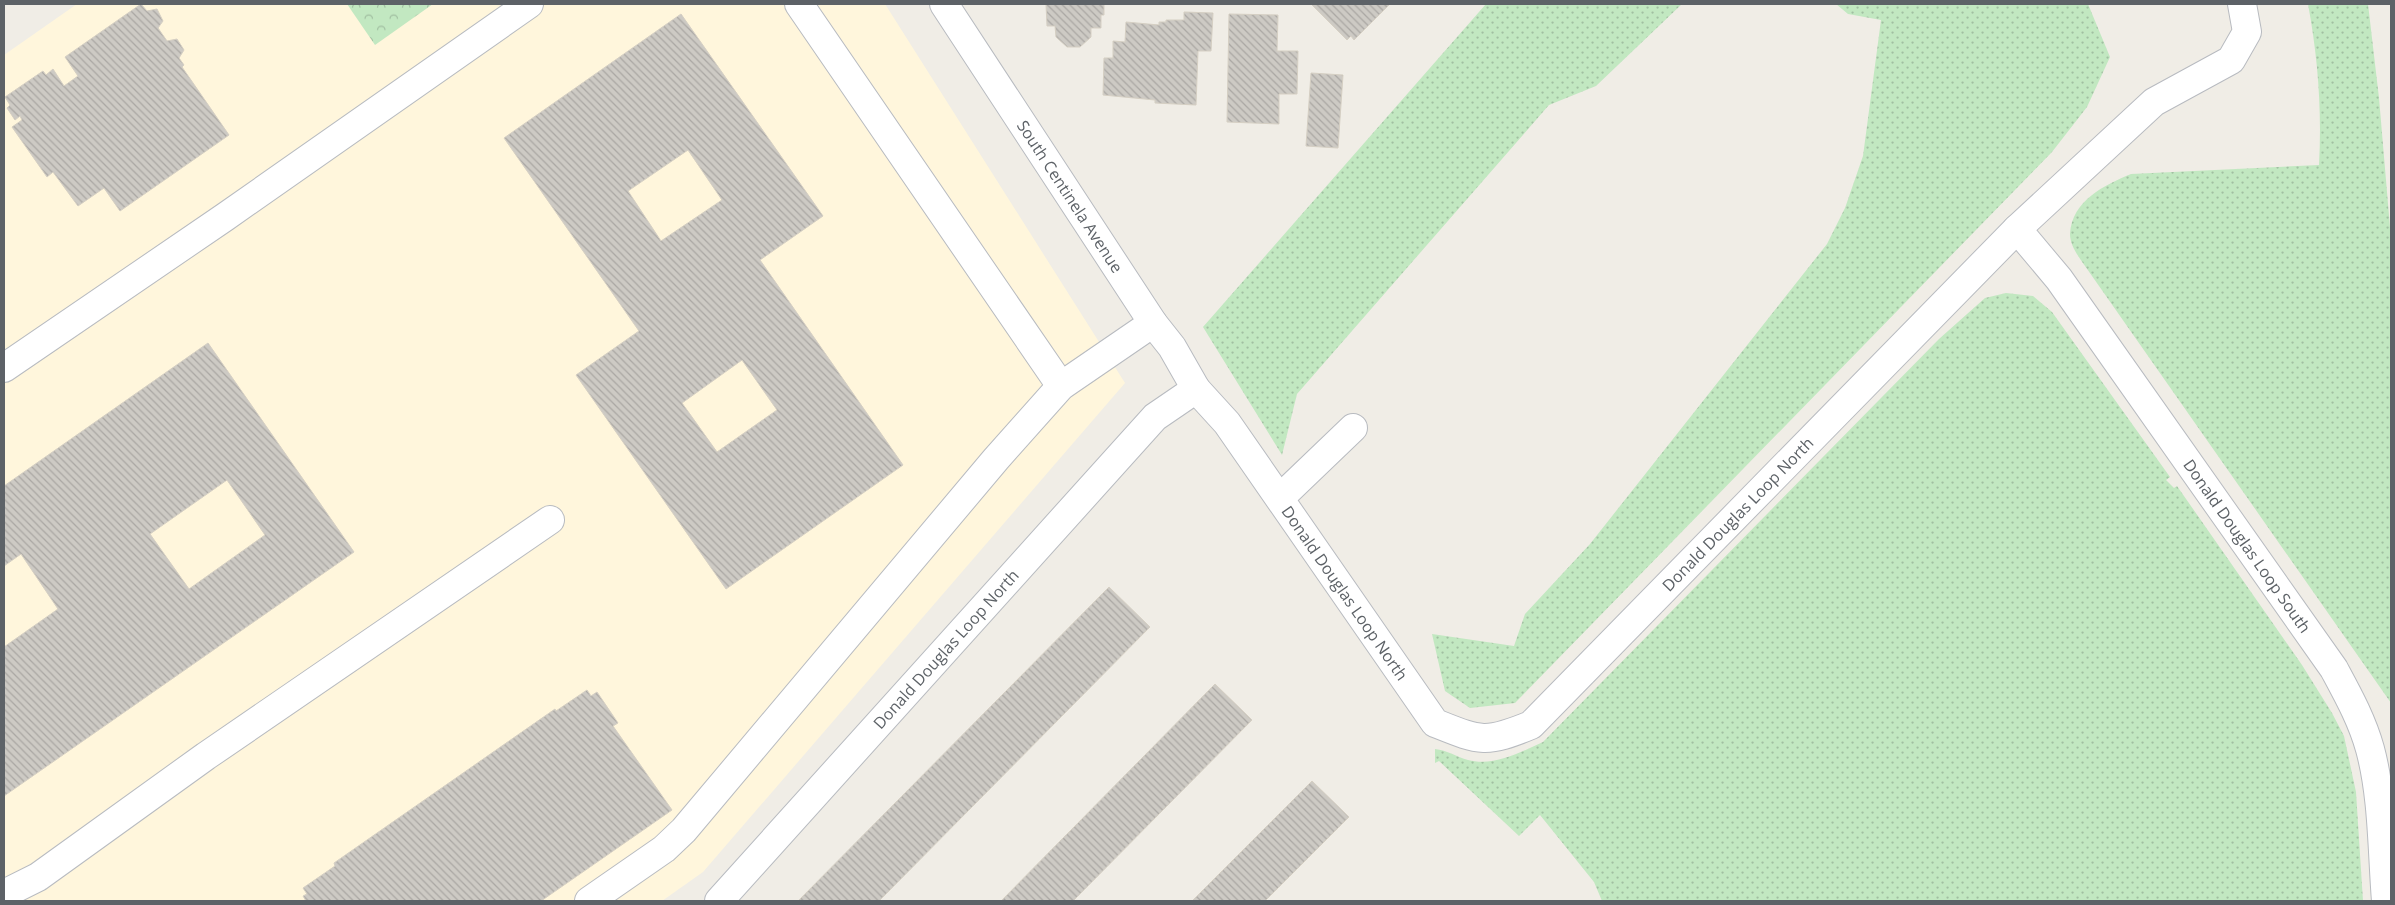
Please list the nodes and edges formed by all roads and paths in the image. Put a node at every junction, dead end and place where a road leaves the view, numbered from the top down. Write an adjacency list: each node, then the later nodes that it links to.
1 (529, 4): 7 (street)
2 (799, 4): 8 (street)
3 (944, 4): 6 (street, South Centinela Avenue)
4 (2242, 4): 5 (street, Donald Douglas Loop North)
5 (2017, 229): 11 (street, Donald Douglas Loop North); 16 (street, Donald Douglas Loop South)
6 (1153, 323): 8 (street); 9 (street, South Centinela Avenue)
7 (4, 368)
8 (1061, 386): 14 (street)
9 (1196, 389): 11 (street, Donald Douglas Loop North); 15 (street, Donald Douglas Loop North)
10 (1353, 428): 11 (street)
11 (1280, 498)
12 (550, 520): 13 (street)
13 (4, 894)
14 (589, 901)
15 (719, 901)
16 (2386, 901)

